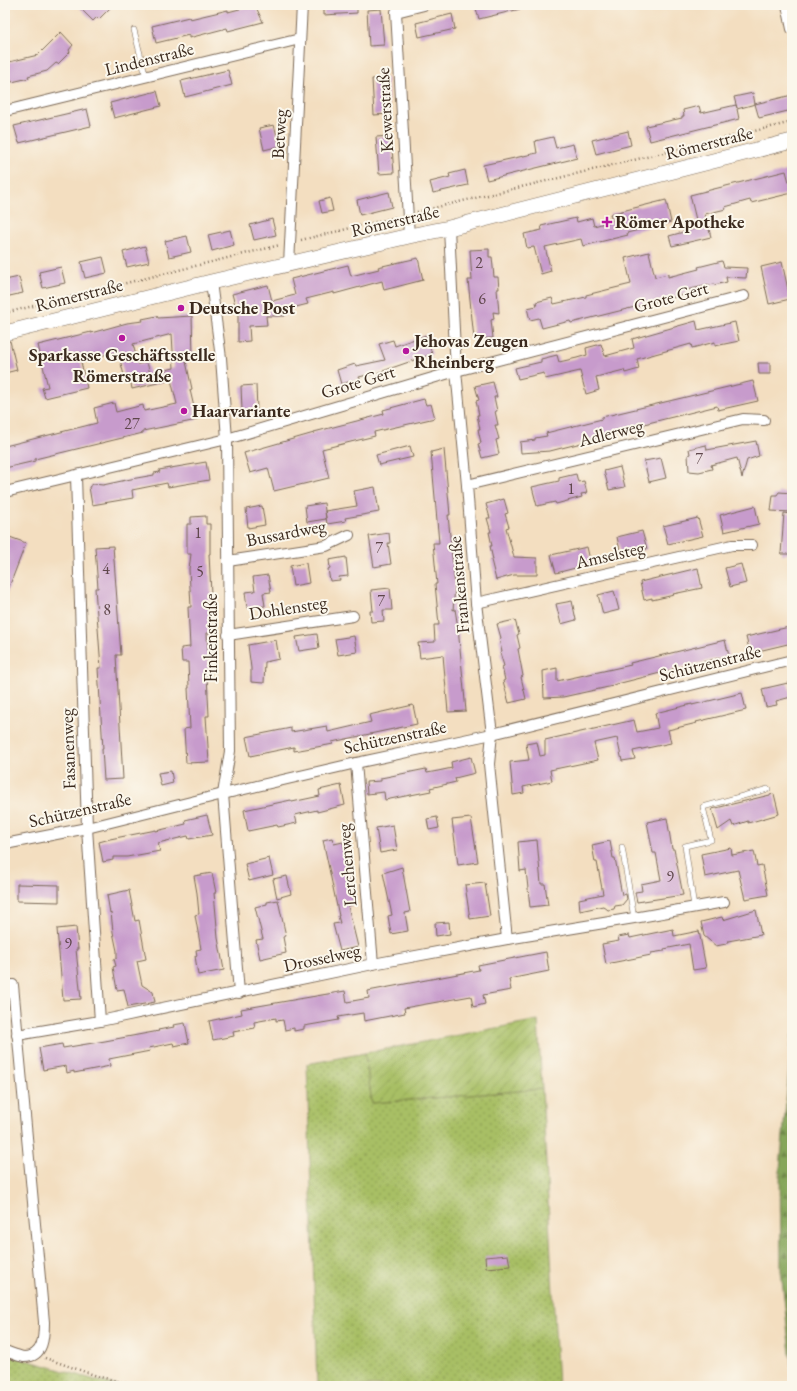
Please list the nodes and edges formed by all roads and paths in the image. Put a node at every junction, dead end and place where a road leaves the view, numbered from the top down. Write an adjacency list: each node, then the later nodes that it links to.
1 (302, 5): 6 (street, Betweg)
2 (424, 5): 11 (street, Kewerstraße)
3 (787, 5): 4 (street)
4 (792, 29)
5 (134, 30): 7 (lane)
6 (300, 39): 7 (street, Lindenstraße); 12 (street, Betweg)
7 (146, 77): 8 (street, Lindenstraße)
8 (5, 111)
9 (792, 141): 10 (street, Römerstraße)
10 (449, 228): 11 (street, Römerstraße); 16 (street, Frankenstraße)
11 (409, 236): 12 (street, Römerstraße)
12 (289, 264): 13 (street, Römerstraße)
13 (211, 282): 15 (street, Römerstraße); 18 (street, Finkenstraße)
14 (744, 296): 16 (street, Grote Gert)
15 (5, 333)
16 (456, 371): 18 (street, Grote Gert); 20 (street, Frankenstraße)
17 (764, 420): 20 (street, Adlerweg)
18 (227, 439): 19 (street, Grote Gert); 24 (street, Finkenstraße)
19 (76, 476): 21 (street, Grote Gert); 33 (street, Fasanenweg)
20 (467, 485): 25 (street, Frankenstraße)
21 (5, 492)
22 (349, 535): 24 (street, Bussardweg)
23 (752, 545): 25 (street, Amselsteg)
24 (228, 561): 27 (street, Finkenstraße)
25 (476, 603): 29 (street, Frankenstraße)
26 (353, 616): 27 (street, Dohlensteg)
27 (228, 635): 32 (street, Finkenstraße)
28 (792, 660): 29 (street, Schützenstraße)
29 (492, 734): 30 (street, Schützenstraße); 39 (street, Frankenstraße)
30 (356, 763): 32 (street, Schützenstraße); 40 (street, Lerchenweg)
31 (768, 789): 37 (lane)
32 (223, 794): 33 (street, Schützenstraße); 42 (street, Finkenstraße)
33 (87, 828): 34 (street, Schützenstraße); 43 (street, Fasanenweg)
34 (5, 844)
35 (622, 847): 38 (lane)
36 (724, 902): 37 (street, Drosselweg)
37 (694, 907): 38 (street, Drosselweg)
38 (634, 918): 39 (street, Drosselweg)
39 (507, 938): 40 (street, Drosselweg)
40 (373, 964): 42 (street, Drosselweg)
41 (13, 985): 44 (street)
42 (239, 993): 43 (street, Drosselweg)
43 (100, 1021): 44 (street, Drosselweg)
44 (17, 1035): 46 (street)
45 (5, 1351): 46 (street)
46 (35, 1354): 47 (path)
47 (138, 1386)

